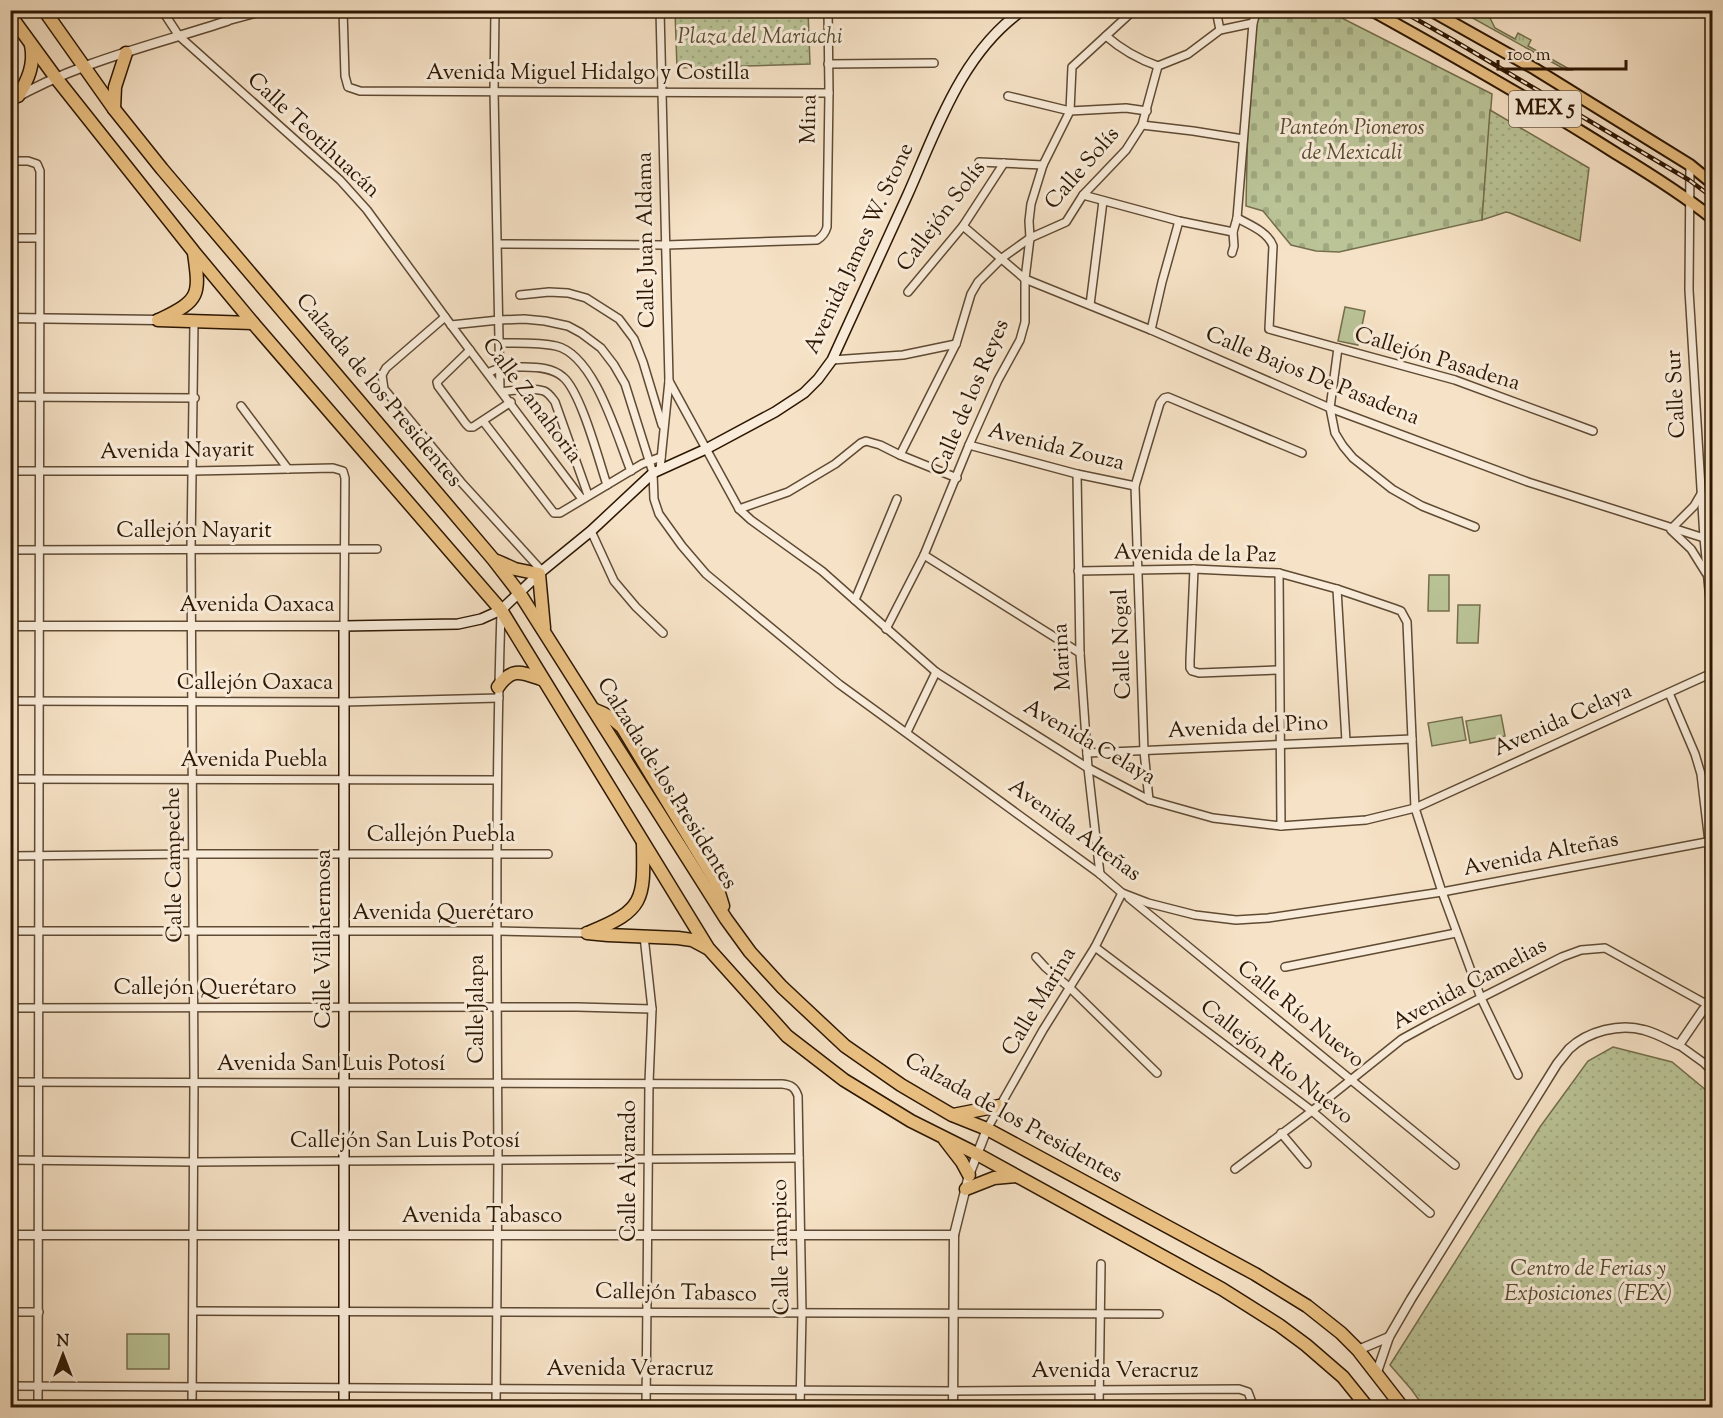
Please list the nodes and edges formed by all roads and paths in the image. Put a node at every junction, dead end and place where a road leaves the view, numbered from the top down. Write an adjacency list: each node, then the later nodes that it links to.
1 (44, 10): 26 (highway, Calzada de los Presidentes)
2 (162, 10): 20 (street, Calle Teotihuacán)
3 (226, 10): 17 (street)
4 (267, 10): 17 (street)
5 (343, 10): 29 (street, Avenida Miguel Hidalgo y Costilla)
6 (495, 10): 29 (street)
7 (660, 10): 30 (street, Calle Juan Aldama)
8 (828, 10): 25 (street, Mina)
9 (1023, 10): 78 (main road, Avenida James W. Stone)
10 (1134, 10): 21 (street)
11 (1216, 10): 19 (street)
12 (1257, 10): 18 (street)
13 (1349, 10): 15 (street)
14 (1430, 10): 43 (main road, MEX 5)
15 (1375, 12): 46 (main road, MEX 5)
16 (10, 15): 22 (highway)
17 (226, 21): 20 (street)
18 (1253, 23): 19 (street); 38 (street)
19 (1220, 30): 27 (street)
20 (179, 36): 23 (street); 65 (street, Calle Teotihuacán)
21 (1106, 36): 27 (street); 35 (street, Calle de los Reyes)
22 (30, 41): 28 (highway); 33 (highway)
23 (126, 53): 26 (street); 34 (highway)
24 (934, 63): 25 (street)
25 (828, 64): 31 (street, Mina)
26 (85, 66): 28 (street); 34 (highway, Calzada de los Presidentes)
27 (1158, 66): 36 (street, Calle Solís)
28 (56, 78): 33 (street); 58 (highway)
29 (494, 91): 30 (street, Avenida Miguel Hidalgo y Costilla); 56 (street)
30 (662, 91): 31 (street, Avenida Miguel Hidalgo y Costilla); 57 (street, Calle Juan Aldama)
31 (829, 93): 57 (street, Mina)
32 (1008, 96): 35 (street)
33 (14, 99)
34 (114, 109): 123 (highway, Calzada de los Presidentes)
35 (1070, 111): 36 (street); 42 (street, Calle de los Reyes)
36 (1147, 111): 37 (street, Calle Solís)
37 (1142, 125): 38 (street); 45 (street, Calle Solís)
38 (1243, 139): 48 (street)
39 (10, 161): 54 (street)
40 (979, 162): 41 (street, Callejón Solís)
41 (1004, 163): 42 (street, Callejón Solís); 51 (street, Callejón Solís)
42 (1043, 165): 55 (street, Calle de los Reyes)
43 (1690, 165): 44 (main road, MEX 5); 46 (street, Calle Sur)
44 (1713, 183)
45 (1083, 195): 47 (street); 55 (street, Calle Solís)
46 (1689, 200): 49 (main road, MEX 5); 109 (street, Calle Sur)
47 (1103, 201): 50 (street); 64 (street)
48 (1238, 218): 52 (street); 76 (street, Callejón Pasadena)
49 (1713, 218)
50 (1179, 221): 52 (street); 73 (street)
51 (963, 226): 60 (street, Calle Bajos De Pasadena); 62 (street, Callejón Solís)
52 (1233, 232): 59 (street)
53 (10, 238): 54 (street)
54 (39, 238): 67 (street)
55 (1030, 238): 60 (street, Calle Solís); 61 (street, Calle de los Reyes)
56 (498, 244): 57 (street); 69 (street)
57 (666, 245): 81 (street, Calle Juan Aldama)
58 (194, 252): 68 (highway); 71 (highway)
59 (1232, 254)
60 (1002, 258): 61 (street, Calle Bajos De Pasadena); 75 (street, Calle Solís)
61 (1025, 279): 64 (street, Calle Bajos De Pasadena); 92 (street, Calle de los Reyes)
62 (908, 292)
63 (520, 295): 90 (street)
64 (1090, 305): 73 (street, Calle Bajos De Pasadena)
65 (445, 316): 72 (street, Calle Teotihuacán); 127 (street)
66 (10, 318): 67 (street)
67 (39, 318): 68 (street); 84 (street)
68 (158, 320): 70 (highway)
69 (499, 320): 72 (street); 74 (street); 97 (street)
70 (194, 322): 71 (highway); 85 (street, Calle Campeche)
71 (253, 323): 133 (highway)
72 (451, 325): 77 (street, Calle Zanahoria)
73 (1151, 330): 88 (street, Calle Bajos De Pasadena)
74 (500, 343): 79 (street); 103 (street)
75 (956, 344): 78 (street); 95 (street, Calle Solís)
76 (1338, 348): 88 (street); 91 (street, Callejón Pasadena)
77 (470, 350): 80 (street, Calle Zanahoria); 89 (street)
78 (832, 360): 93 (main road, Avenida James W. Stone)
79 (501, 367): 80 (street); 82 (street); 107 (street)
80 (488, 373): 82 (street, Calle Zanahoria)
81 (669, 381): 90 (street, Calle Juan Aldama); 93 (street, Avenida Celaya)
82 (501, 391): 86 (street, Calle Zanahoria); 110 (street)
83 (10, 397): 84 (street)
84 (39, 398): 85 (street); 100 (street)
85 (195, 398): 101 (street, Calle Campeche)
86 (511, 402): 89 (street); 110 (street, Calle Zanahoria)
87 (241, 406): 98 (street)
88 (1330, 408): 113 (street); 114 (street, Calle Bajos De Pasadena)
89 (483, 421): 110 (street)
90 (663, 429): 96 (street, Calle Juan Aldama)
91 (1593, 431)
92 (969, 445): 105 (street, Avenida Zouza); 106 (street, Calle de los Reyes)
93 (706, 449): 104 (main road, Avenida James W. Stone); 112 (street, Avenida Celaya)
94 (1302, 453): 108 (street, Calle Nogal)
95 (900, 455): 106 (street); 112 (street)
96 (661, 457): 97 (street); 104 (street, Calle Juan Aldama)
97 (649, 461): 103 (street); 104 (street)
98 (288, 469): 101 (street, Avenida Nayarit); 102 (street, Avenida Nayarit)
99 (10, 471): 100 (street, Avenida Nayarit)
100 (40, 471): 101 (street, Avenida Nayarit); 119 (street)
101 (192, 471): 120 (street, Calle Campeche)
102 (343, 471): 121 (street, Calle Villahermosa)
103 (631, 471): 107 (street)
104 (657, 471): 115 (main road, Avenida James W. Stone); 153 (street, Avenida Alteñas)
105 (1077, 474): 108 (street, Avenida Zouza); 126 (street, Marina)
106 (957, 478): 122 (street, Calle de los Reyes)
107 (607, 485): 110 (street)
108 (1135, 486): 125 (street, Calle Nogal)
109 (1701, 494): 114 (street); 116 (street, Calle Sur)
110 (585, 497)
111 (897, 499): 132 (street)
112 (739, 509): 132 (street, Avenida Celaya)
113 (1475, 527)
114 (1670, 527): 116 (street, Calle Bajos De Pasadena); 129 (street, Calle Bajos De Pasadena)
115 (591, 531): 127 (main road, Avenida James W. Stone); 141 (street)
116 (1704, 538): 129 (street, Calle Sur)
117 (377, 549): 121 (street, Callejón Nayarit)
118 (10, 550): 119 (street, Callejón Nayarit)
119 (39, 550): 120 (street, Callejón Nayarit); 136 (street)
120 (191, 550): 121 (street, Callejón Nayarit); 137 (street, Calle Campeche)
121 (344, 550): 138 (street, Calle Villahermosa)
122 (924, 555): 139 (street, Calle de los Reyes); 142 (street)
123 (493, 559): 127 (highway); 131 (highway, Calzada de los Presidentes)
124 (1194, 569): 125 (street, Avenida de la Paz); 128 (street, Avenida de la Paz); 143 (street)
125 (1139, 571): 126 (street, Avenida de la Paz); 157 (street, Calle Nogal)
126 (1078, 572): 142 (street, Marina)
127 (541, 573): 131 (main road, Avenida James W. Stone); 140 (highway)
128 (1279, 573): 130 (street, Avenida de la Paz); 143 (street)
129 (1707, 575): 134 (street, Calle Sur)
130 (1337, 589): 154 (street, Avenida de la Paz); 155 (street)
131 (520, 594): 133 (main road, Avenida Oaxaca); 140 (highway, Calzada de los Presidentes)
132 (855, 600): 139 (street, Avenida Celaya)
133 (501, 610): 138 (main road, Avenida Oaxaca); 146 (highway); 147 (street, Calle Jalapa)
134 (1713, 621)
135 (10, 626): 136 (street, Avenida Oaxaca)
136 (39, 626): 137 (street, Avenida Oaxaca); 150 (street)
137 (192, 626): 138 (street, Avenida Oaxaca); 151 (street, Calle Campeche)
138 (344, 626): 152 (main road, Calle Villahermosa)
139 (886, 629): 144 (street, Avenida Celaya)
140 (545, 631): 215 (highway, Calzada de los Presidentes)
141 (663, 633)
142 (1080, 653): 158 (street, Marina)
143 (1279, 670): 156 (street)
144 (936, 672): 153 (street); 159 (street, Avenida Celaya)
145 (1713, 673): 148 (street, Avenida Celaya)
146 (542, 679): 147 (highway); 169 (highway)
147 (499, 693): 152 (street, Callejón Oaxaca); 164 (street, Calle Jalapa)
148 (1669, 693): 166 (street, Avenida Celaya); 168 (street)
149 (10, 701): 150 (street, Callejón Oaxaca)
150 (39, 701): 151 (street, Callejón Oaxaca); 161 (street)
151 (192, 702): 152 (street, Callejón Oaxaca); 162 (street, Calle Campeche)
152 (344, 702): 163 (main road, Calle Villahermosa)
153 (908, 732): 176 (street, Avenida Alteñas)
154 (1412, 739): 155 (street, Avenida del Pino); 166 (street)
155 (1346, 741): 156 (street, Avenida del Pino)
156 (1280, 743): 157 (street, Avenida del Pino); 167 (street)
157 (1144, 751): 158 (street, Avenida del Pino); 165 (street, Calle Nogal)
158 (1087, 753): 159 (street, Marina)
159 (1088, 768): 165 (street, Avenida Celaya); 176 (street, Marina)
160 (10, 779): 161 (street, Avenida Puebla)
161 (39, 779): 162 (street, Avenida Puebla); 175 (street)
162 (192, 779): 163 (street, Avenida Puebla); 170 (street, Calle Campeche)
163 (344, 780): 164 (street, Avenida Puebla); 173 (main road, Calle Villahermosa)
164 (497, 780): 171 (street, Calle Jalapa)
165 (1149, 800): 167 (street, Avenida Celaya)
166 (1415, 808): 167 (street, Avenida Celaya); 178 (street)
167 (1281, 826)
168 (1711, 841): 178 (street, Avenida Alteñas); 191 (street)
169 (643, 842): 184 (highway); 188 (highway)
170 (192, 854): 173 (street, Callejón Puebla); 175 (street, Callejón Puebla); 183 (street, Calle Campeche)
171 (496, 854): 172 (street, Callejón Puebla); 173 (street, Callejón Puebla); 182 (street, Calle Jalapa)
172 (548, 854)
173 (344, 855): 181 (main road, Calle Villahermosa)
174 (10, 856): 175 (street, Callejón Puebla)
175 (39, 856): 180 (street)
176 (1100, 874): 177 (street, Avenida Alteñas)
177 (1122, 892): 178 (street, Avenida Alteñas); 187 (street, Calle Marina); 205 (street, Calle Río Nuevo)
178 (1442, 892): 185 (street)
179 (10, 931): 180 (street, Avenida Querétaro)
180 (39, 931): 183 (street, Avenida Querétaro); 198 (street)
181 (345, 931): 182 (street, Avenida Querétaro); 183 (street, Avenida Querétaro); 195 (main road, Calle Villahermosa)
182 (496, 931): 184 (street, Avenida Querétaro); 196 (street, Calle Jalapa)
183 (194, 932): 199 (street, Calle Campeche)
184 (587, 933): 186 (highway)
185 (1456, 933): 190 (street); 193 (street)
186 (644, 936): 188 (highway); 200 (street, Calle Alvarado)
187 (1095, 947): 192 (street, Calle Marina); 214 (street, Callejón Río Nuevo)
188 (708, 948): 218 (highway)
189 (1036, 957): 192 (street)
190 (1286, 967)
191 (1713, 967)
192 (1070, 988): 203 (street); 213 (street, Calle Marina)
193 (1481, 998): 194 (street, Avenida Camelias); 204 (street); 205 (street, Avenida Camelias)
194 (1710, 1004): 201 (street)
195 (345, 1007): 196 (street, Callejón Querétaro); 199 (street, Callejón Querétaro); 209 (main road, Calle Villahermosa)
196 (496, 1007): 200 (street, Callejón Querétaro); 210 (street, Calle Jalapa)
197 (10, 1008): 198 (street, Callejón Querétaro)
198 (39, 1008): 199 (street, Callejón Querétaro); 207 (street)
199 (194, 1008): 208 (street, Calle Campeche)
200 (652, 1009): 211 (street, Calle Alvarado)
201 (1679, 1045): 202 (street); 253 (street)
202 (1713, 1071)
203 (1157, 1072)
204 (1518, 1076)
205 (1352, 1080): 214 (street, Avenida Camelias); 228 (street, Calle Río Nuevo)
206 (10, 1082): 207 (street, Avenida San Luis Potosí)
207 (38, 1083): 208 (street, Avenida San Luis Potosí); 225 (street)
208 (194, 1083): 209 (street, Avenida San Luis Potosí); 226 (street, Calle Campeche)
209 (344, 1083): 210 (street, Avenida San Luis Potosí); 223 (main road, Calle Villahermosa)
210 (497, 1083): 211 (street, Avenida San Luis Potosí); 224 (street, Calle Jalapa)
211 (649, 1083): 212 (street, Avenida San Luis Potosí); 221 (street, Calle Alvarado)
212 (795, 1088): 220 (street, Calle Tampico)
213 (999, 1106): 215 (highway); 216 (street, Calle Marina)
214 (1312, 1111): 217 (street, Avenida Camelias); 233 (street, Callejón Río Nuevo)
215 (952, 1115): 216 (highway, Calzada de los Presidentes)
216 (987, 1129): 219 (street); 254 (highway, Calzada de los Presidentes)
217 (1281, 1134): 227 (street); 229 (street, Avenida Camelias)
218 (942, 1137): 219 (highway); 230 (highway)
219 (977, 1154): 230 (street); 231 (highway)
220 (799, 1158): 221 (street, Callejón San Luis Potosí); 238 (street, Calle Tampico)
221 (648, 1159): 224 (street, Callejón San Luis Potosí); 234 (street, Calle Alvarado)
222 (10, 1160): 225 (street, Callejón San Luis Potosí)
223 (345, 1160): 224 (street, Callejón San Luis Potosí); 226 (street, Callejón San Luis Potosí); 237 (main road, Calle Villahermosa)
224 (498, 1160): 241 (street, Calle Jalapa)
225 (38, 1161): 226 (street, Callejón San Luis Potosí); 236 (street)
226 (194, 1162): 240 (street, Calle Campeche)
227 (1307, 1164)
228 (1455, 1165)
229 (1235, 1169)
230 (969, 1175): 232 (street)
231 (1016, 1176): 232 (highway); 274 (highway)
232 (966, 1189): 239 (street)
233 (1430, 1213)
234 (647, 1234): 238 (street, Avenida Tabasco); 241 (street, Avenida Tabasco); 248 (street, Calle Alvarado)
235 (10, 1235): 236 (street, Avenida Tabasco)
236 (38, 1235): 240 (street, Avenida Tabasco); 247 (street)
237 (344, 1235): 240 (street, Avenida Tabasco); 241 (street, Avenida Tabasco); 243 (main road, Calle Villahermosa)
238 (801, 1235): 239 (street, Avenida Tabasco); 249 (street, Calle Tampico)
239 (954, 1235): 251 (street)
240 (193, 1236): 245 (street, Calle Campeche)
241 (496, 1236): 244 (street, Calle Jalapa)
242 (1101, 1264): 250 (street)
243 (344, 1310): 244 (street, Callejón Tabasco); 245 (street, Callejón Tabasco); 259 (main road, Calle Villahermosa)
244 (496, 1310): 248 (street, Callejón Tabasco); 260 (street, Calle Jalapa)
245 (194, 1311): 258 (street, Calle Campeche)
246 (10, 1312): 247 (street)
247 (39, 1312): 257 (street)
248 (648, 1312): 249 (street, Callejón Tabasco); 261 (street, Calle Alvarado)
249 (802, 1313): 251 (street, Callejón Tabasco); 262 (street, Calle Tampico)
250 (1100, 1313): 251 (street, Callejón Tabasco); 252 (street, Callejón Tabasco); 263 (street)
251 (952, 1314): 264 (street)
252 (1159, 1314)
253 (1389, 1336): 254 (street); 255 (street)
254 (1358, 1350): 255 (highway, Calzada de los Presidentes)
255 (1377, 1372): 275 (highway, Calzada de los Presidentes)
256 (10, 1386): 257 (street, Avenida Veracruz)
257 (38, 1386): 258 (street, Avenida Veracruz); 265 (street)
258 (193, 1387): 259 (street, Avenida Veracruz); 266 (street, Calle Campeche)
259 (344, 1388): 260 (street, Avenida Veracruz); 267 (main road, Calle Villahermosa)
260 (496, 1388): 261 (street, Avenida Veracruz); 268 (street, Calle Jalapa)
261 (646, 1388): 262 (street, Avenida Veracruz); 269 (street, Calle Alvarado)
262 (800, 1389): 264 (street, Avenida Veracruz); 270 (street, Calle Tampico)
263 (1100, 1389): 264 (street, Avenida Veracruz); 272 (street); 273 (street, Avenida Veracruz)
264 (953, 1391): 271 (street)
265 (38, 1407)
266 (192, 1407)
267 (344, 1407)
268 (496, 1407)
269 (646, 1407)
270 (800, 1407)
271 (953, 1407)
272 (1100, 1407)
273 (1251, 1407)
274 (1368, 1407)
275 (1403, 1407)

